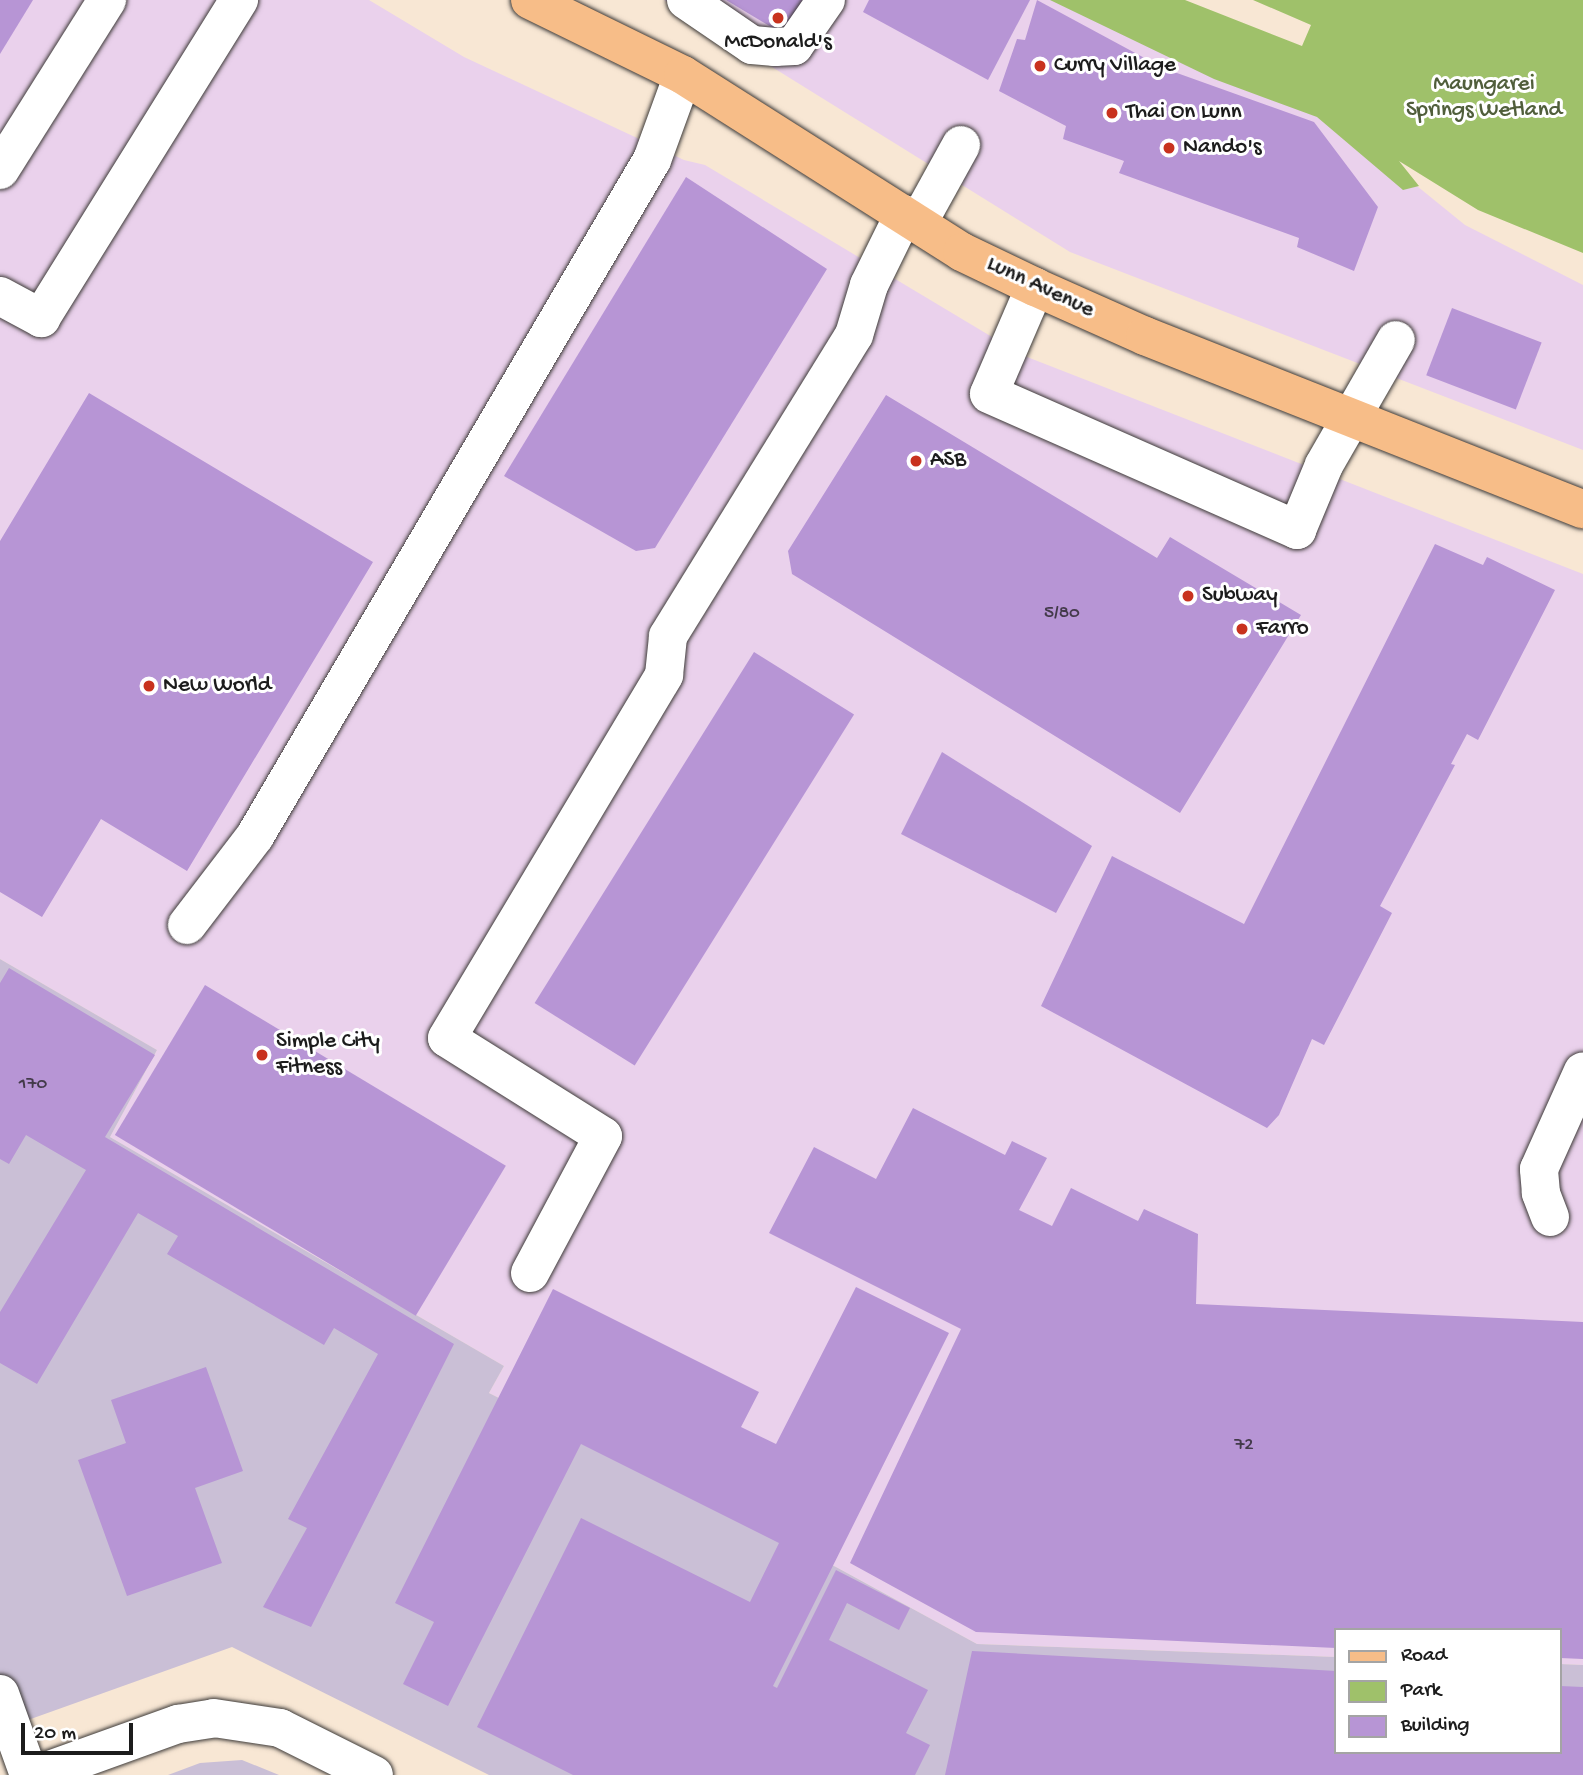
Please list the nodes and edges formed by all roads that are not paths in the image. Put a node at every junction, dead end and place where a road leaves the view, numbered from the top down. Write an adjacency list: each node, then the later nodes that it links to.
1 (107, 0): 8 (street)
2 (530, 0): 6 (main road, Lunn Avenue)
3 (687, 0): 4 (street)
4 (825, 0)
5 (232, 6): 11 (street)
6 (682, 75): 9 (main road, Lunn Avenue); 15 (street)
7 (961, 145): 9 (street)
8 (0, 170)
9 (911, 218): 10 (main road, Lunn Avenue); 18 (street)
10 (1035, 287): 13 (main road, Lunn Avenue); 13 (street)
11 (0, 296)
12 (1396, 340): 13 (street)
13 (1353, 418): 14 (main road, Lunn Avenue)
14 (1583, 509)
15 (187, 925)
16 (1583, 1071): 17 (street)
17 (1550, 1217)
18 (530, 1273)
19 (0, 1695): 20 (street)
20 (29, 1775)
21 (36, 1775): 22 (street)
22 (374, 1775)

